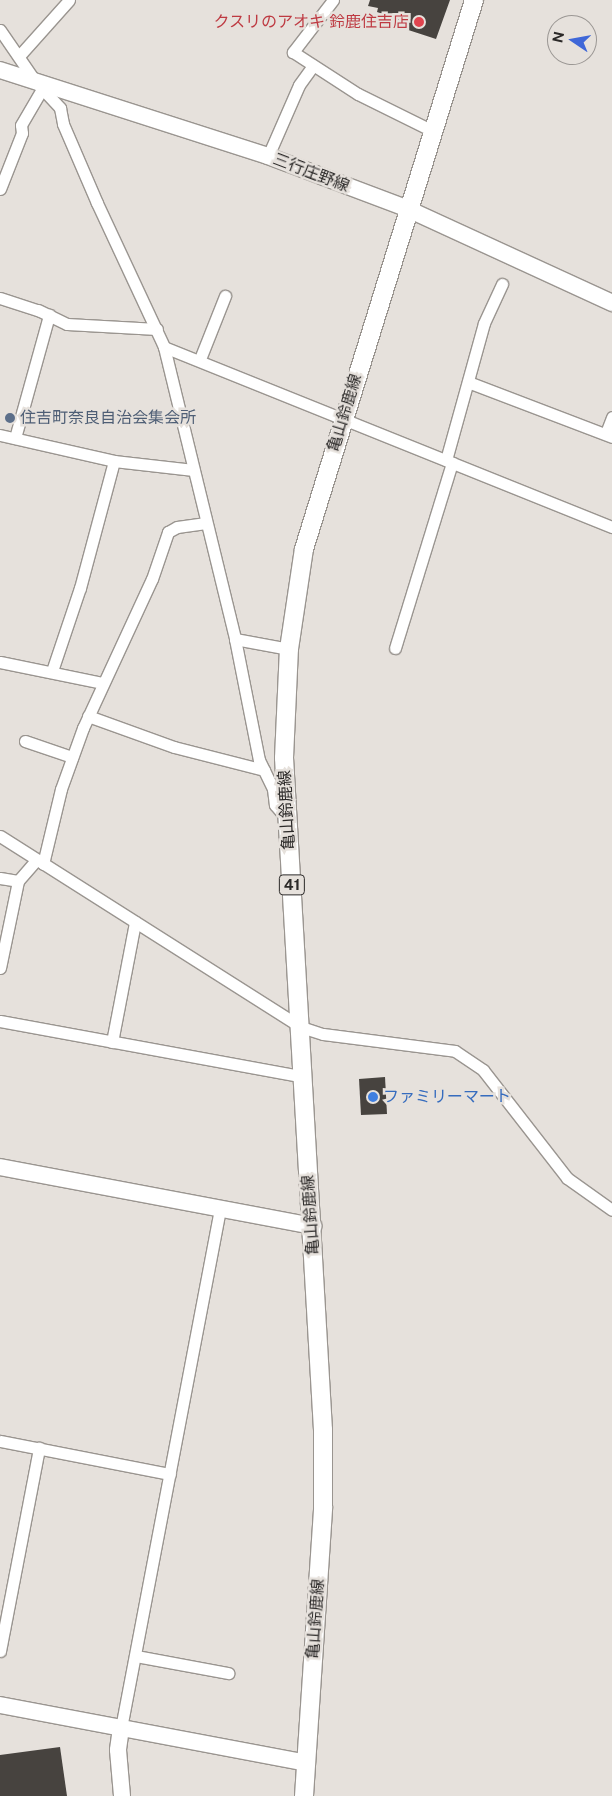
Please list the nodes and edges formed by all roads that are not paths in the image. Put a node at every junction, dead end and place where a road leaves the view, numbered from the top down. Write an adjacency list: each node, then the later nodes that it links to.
1 (69, 0): 5 (street)
2 (333, 0): 6 (street)
3 (474, 0): 9 (main road, 亀山鈴鹿線 / 41)
4 (0, 30): 5 (street)
5 (19, 56): 8 (street)
6 (313, 66): 9 (street); 10 (street)
7 (0, 70): 8 (street, 三行庄野線)
8 (38, 85): 10 (street, 三行庄野線); 11 (street); 18 (street)
9 (433, 131): 12 (main road, 亀山鈴鹿線 / 41)
10 (268, 156): 12 (street, 三行庄野線)
11 (0, 189)
12 (408, 209): 16 (street, 三行庄野線); 23 (main road, 亀山鈴鹿線 / 41)
13 (502, 284): 21 (street)
14 (225, 296): 20 (street)
15 (0, 298): 17 (street)
16 (612, 302)
17 (49, 315): 18 (street); 26 (street)
18 (157, 329): 19 (street)
19 (164, 347): 20 (street); 29 (street)
20 (200, 359): 23 (street)
21 (468, 382): 25 (street); 28 (street)
22 (612, 417): 25 (street)
23 (344, 418): 28 (street); 34 (main road, 亀山鈴鹿線 / 41)
24 (0, 435): 26 (street)
25 (609, 435)
26 (15, 438): 27 (street)
27 (114, 461): 29 (street); 36 (street)
28 (449, 461): 31 (street); 33 (street)
29 (193, 470): 30 (street)
30 (206, 523): 32 (street); 37 (street)
31 (612, 527)
32 (235, 640): 34 (street); 41 (street)
33 (394, 648)
34 (290, 649): 42 (main road, 亀山鈴鹿線 / 41)
35 (0, 662): 36 (street)
36 (52, 671): 37 (street)
37 (102, 683): 38 (street)
38 (88, 716): 40 (street); 41 (street)
39 (25, 741): 40 (street)
40 (72, 757): 44 (street)
41 (264, 770): 42 (street)
42 (287, 819): 50 (main road, 亀山鈴鹿線 / 41)
43 (0, 836): 44 (street)
44 (40, 862): 46 (street); 47 (street)
45 (0, 878): 46 (street)
46 (18, 882): 48 (street)
47 (135, 922): 50 (street); 51 (street)
48 (0, 968)
49 (0, 1021): 51 (street)
50 (302, 1027): 52 (main road, 亀山鈴鹿線 / 41); 55 (street)
51 (112, 1042): 52 (street)
52 (301, 1076): 56 (main road, 亀山鈴鹿線 / 41)
53 (0, 1167): 54 (street)
54 (220, 1209): 56 (street); 59 (street)
55 (612, 1210)
56 (312, 1226): 65 (main road, 亀山鈴鹿線 / 41)
57 (0, 1441): 58 (street)
58 (39, 1448): 59 (street); 60 (street)
59 (170, 1474): 61 (street)
60 (0, 1651)
61 (136, 1656): 62 (street); 64 (street)
62 (228, 1673)
63 (0, 1705): 64 (street)
64 (121, 1728): 65 (street); 66 (street)
65 (307, 1763): 67 (main road, 亀山鈴鹿線 / 41)
66 (122, 1796)
67 (304, 1796)

